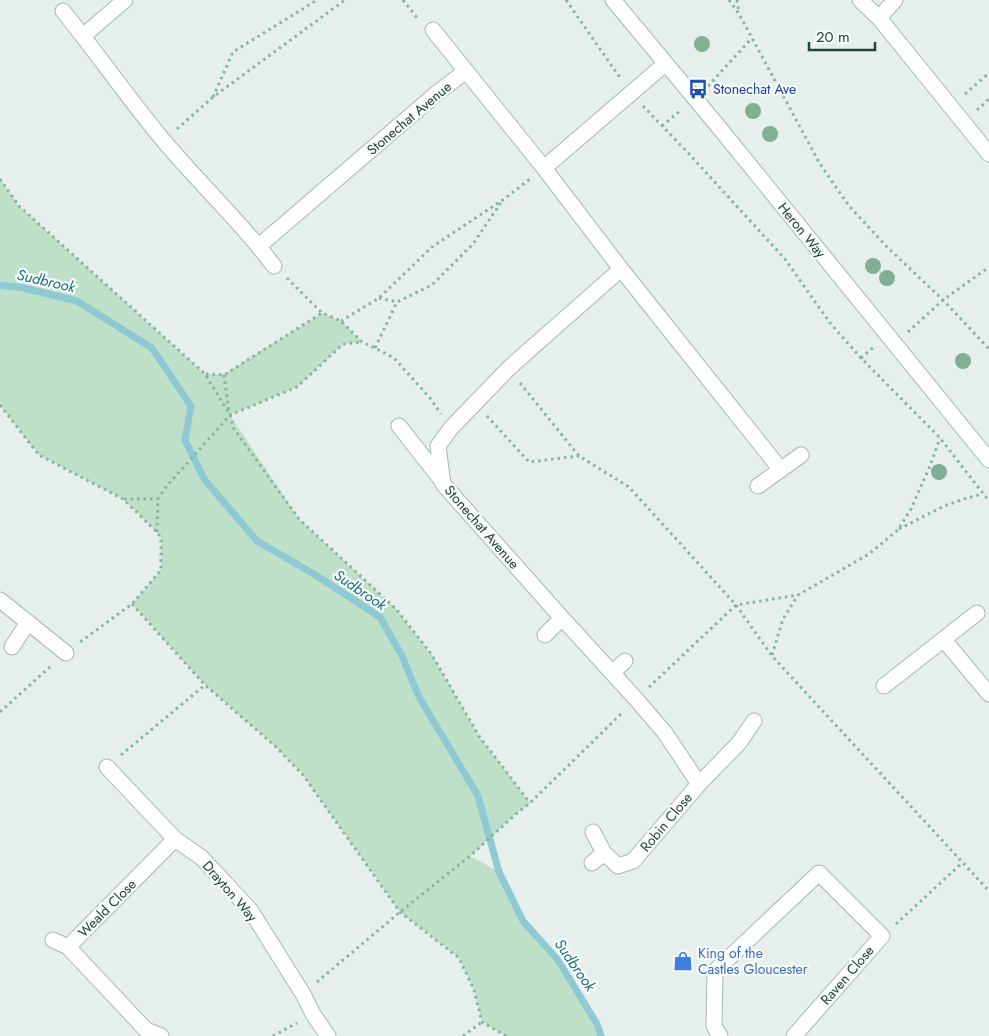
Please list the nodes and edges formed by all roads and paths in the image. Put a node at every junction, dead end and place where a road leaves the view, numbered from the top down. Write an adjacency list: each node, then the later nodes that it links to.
1 (125, 0): 15 (street)
2 (317, 0): 20 (path)
3 (346, 0): 20 (path)
4 (404, 0): 14 (path)
5 (566, 0): 19 (path)
6 (614, 0): 16 (street, Heron Way)
7 (728, 0): 12 (path)
8 (737, 0): 12 (path)
9 (860, 0): 13 (street)
10 (895, 0): 13 (street)
11 (63, 12): 15 (street)
12 (739, 14): 32 (path)
13 (879, 18): 21 (street)
14 (433, 30): 17 (street)
15 (83, 36): 22 (street)
16 (665, 64): 19 (street); 37 (street, Heron Way)
17 (466, 71): 24 (street); 27 (street, Stonechat Avenue)
18 (989, 73): 21 (path)
19 (631, 93): 24 (street); 48 (path)
20 (213, 98): 22 (path)
21 (951, 106): 23 (street)
22 (164, 141): 27 (street)
23 (989, 154)
24 (544, 168): 26 (path); 30 (street)
25 (0, 180): 41 (path)
26 (504, 199): 31 (path); 33 (path)
27 (259, 246): 28 (street)
28 (274, 266): 34 (path)
29 (989, 267): 32 (path)
30 (621, 269): 40 (street, Stonechat Avenue); 52 (street)
31 (379, 298): 33 (path); 35 (path)
32 (942, 300): 37 (path); 39 (path)
33 (397, 302): 38 (path)
34 (322, 313): 35 (path); 42 (path)
35 (342, 321): 36 (path)
36 (362, 342): 38 (path); 45 (path)
37 (894, 344): 51 (street, Heron Way)
38 (375, 348): 47 (path)
39 (989, 348)
40 (509, 368): 43 (street, Stonechat Avenue); 50 (path)
41 (205, 374): 42 (path); 45 (path)
42 (224, 374): 45 (path)
43 (475, 402): 47 (street, Stonechat Avenue); 50 (path)
44 (0, 405): 56 (path)
45 (230, 415): 57 (path); 91 (path)
46 (399, 426): 53 (street)
47 (451, 428): 53 (street, Stonechat Avenue)
48 (940, 438): 55 (path); 59 (path)
49 (801, 455): 52 (street)
50 (579, 456): 64 (path)
51 (989, 460)
52 (781, 470): 54 (street)
53 (443, 484): 66 (street, Stonechat Avenue)
54 (758, 486)
55 (983, 494): 58 (path); 59 (path)
56 (123, 499): 57 (path); 60 (path)
57 (158, 499): 60 (path)
58 (989, 502)
59 (898, 530): 61 (path)
60 (157, 532): 63 (path)
61 (798, 595): 64 (path); 72 (path)
62 (0, 600): 67 (street)
63 (132, 604): 71 (path); 75 (path)
64 (736, 605): 72 (path)
65 (977, 613): 69 (street)
66 (562, 618): 68 (street); 74 (street, Stonechat Avenue)
67 (28, 622): 70 (street); 71 (street)
68 (545, 635)
69 (944, 640): 76 (street); 77 (street)
70 (12, 647)
71 (66, 653): 79 (path)
72 (772, 656): 90 (path)
73 (625, 661): 74 (street)
74 (612, 673): 78 (street, Stonechat Avenue)
75 (205, 685): 83 (path); 91 (path)
76 (884, 686)
77 (989, 694)
78 (636, 699): 84 (street, Robin Close)
79 (0, 712)
80 (754, 721): 82 (street, Robin Close)
81 (732, 728): 82 (street)
82 (739, 743): 84 (street, Robin Close)
83 (107, 767): 86 (street, Drayton Way)
84 (698, 784): 87 (street, Robin Close)
85 (593, 832): 87 (street)
86 (175, 839): 94 (street, Weald Close); 95 (street, Drayton Way)
87 (604, 853): 88 (street)
88 (592, 863)
89 (962, 863): 92 (path)
90 (989, 891)
91 (400, 912): 95 (path); 97 (path)
92 (882, 936): 103 (street, Raven Close); 104 (street, Raven Close)
93 (53, 940): 94 (street)
94 (68, 947): 98 (street, Weald Close)
95 (304, 994): 96 (street, Drayton Way)
96 (312, 1014): 99 (path); 100 (street, Drayton Way)
97 (482, 1022): 101 (path); 102 (path)
98 (161, 1036)
99 (273, 1036)
100 (328, 1036)
101 (463, 1036)
102 (506, 1036)
103 (720, 1036)
104 (794, 1036)

